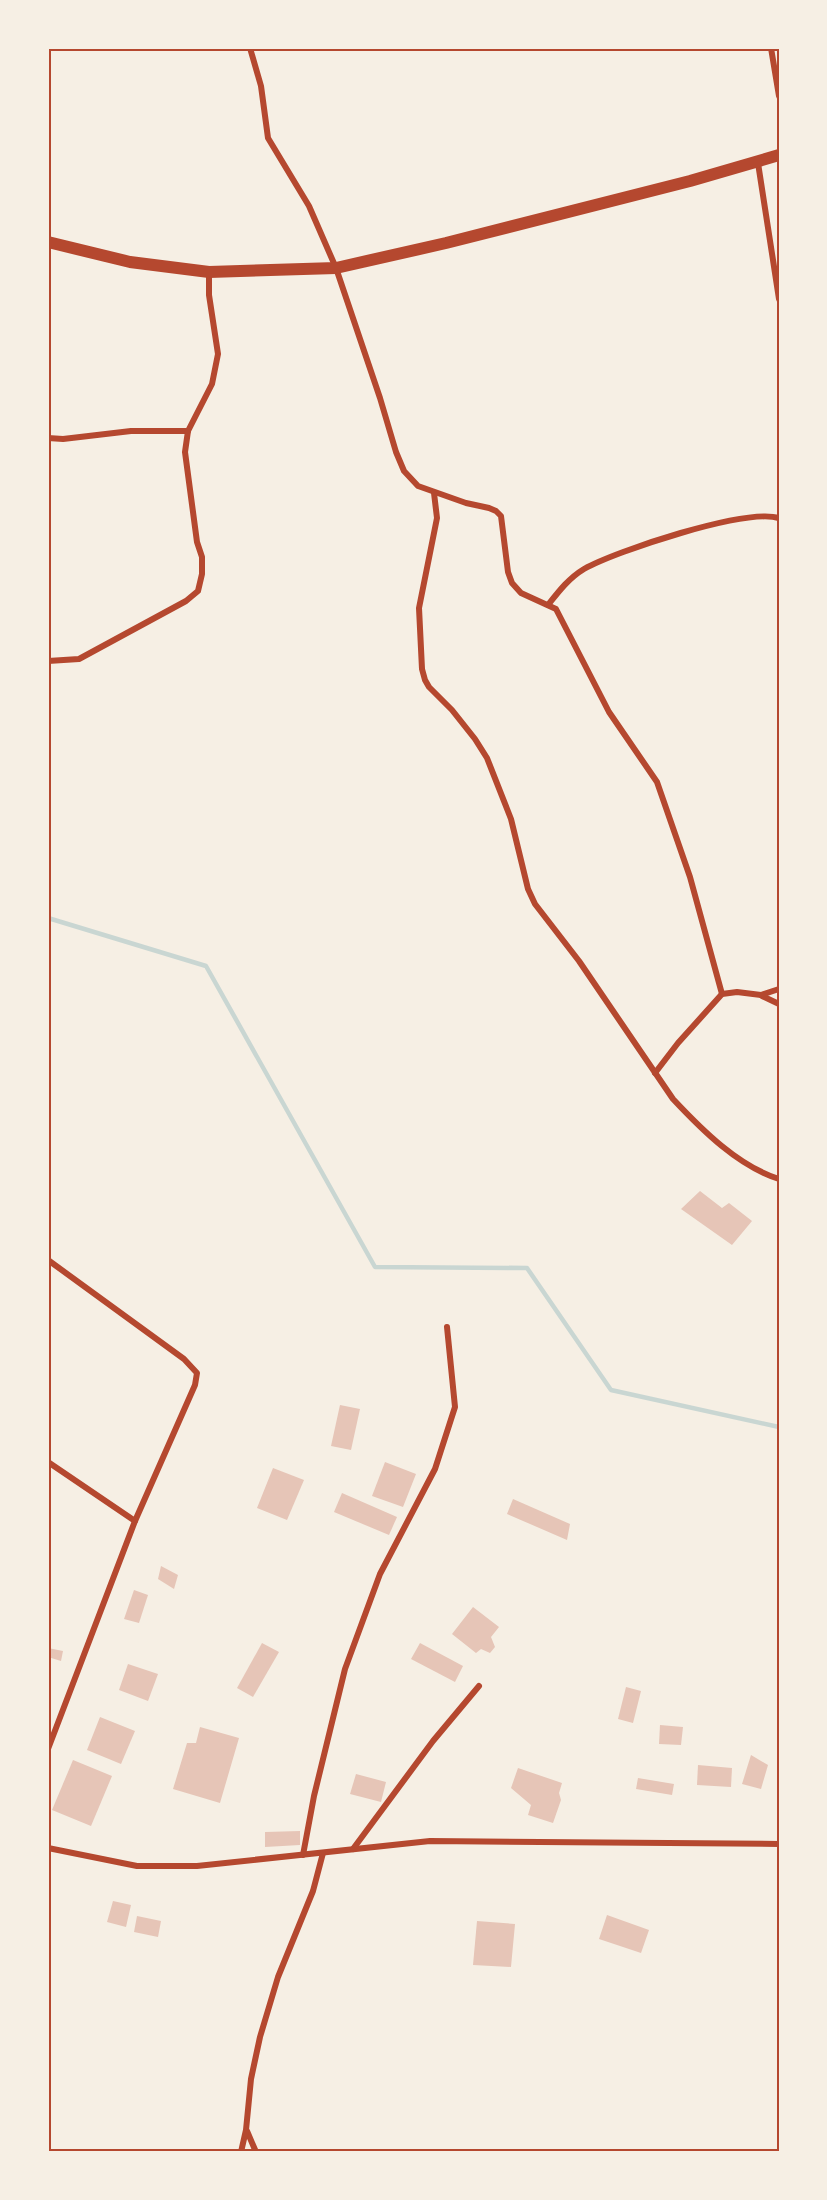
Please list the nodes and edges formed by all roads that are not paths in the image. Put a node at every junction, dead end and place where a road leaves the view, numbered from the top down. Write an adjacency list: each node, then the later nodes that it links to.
1 (250, 48): 7 (street)
2 (771, 48): 3 (street)
3 (779, 96)
4 (779, 155): 5 (main road)
5 (758, 163): 7 (main road); 9 (street)
6 (48, 242): 8 (main road)
7 (336, 268): 8 (main road); 12 (street)
8 (209, 272): 10 (street)
9 (779, 299)
10 (188, 431): 11 (street); 15 (street)
11 (48, 438)
12 (434, 493): 14 (street); 20 (street)
13 (779, 518): 14 (street)
14 (548, 605): 17 (street)
15 (48, 661)
16 (779, 989): 18 (street)
17 (722, 994): 18 (street); 20 (street)
18 (761, 995): 19 (street)
19 (779, 1004)
20 (655, 1073): 21 (street)
21 (779, 1179)
22 (48, 1260): 25 (street)
23 (447, 1327): 32 (street)
24 (48, 1462): 25 (street)
25 (135, 1521): 27 (street)
26 (479, 1686): 30 (street)
27 (48, 1749)
28 (779, 1844): 30 (street)
29 (48, 1848): 32 (street)
30 (353, 1849): 31 (street)
31 (323, 1853): 32 (street); 33 (street)
32 (303, 1855)
33 (246, 2130): 34 (street); 35 (street)
34 (241, 2152)
35 (256, 2152)

